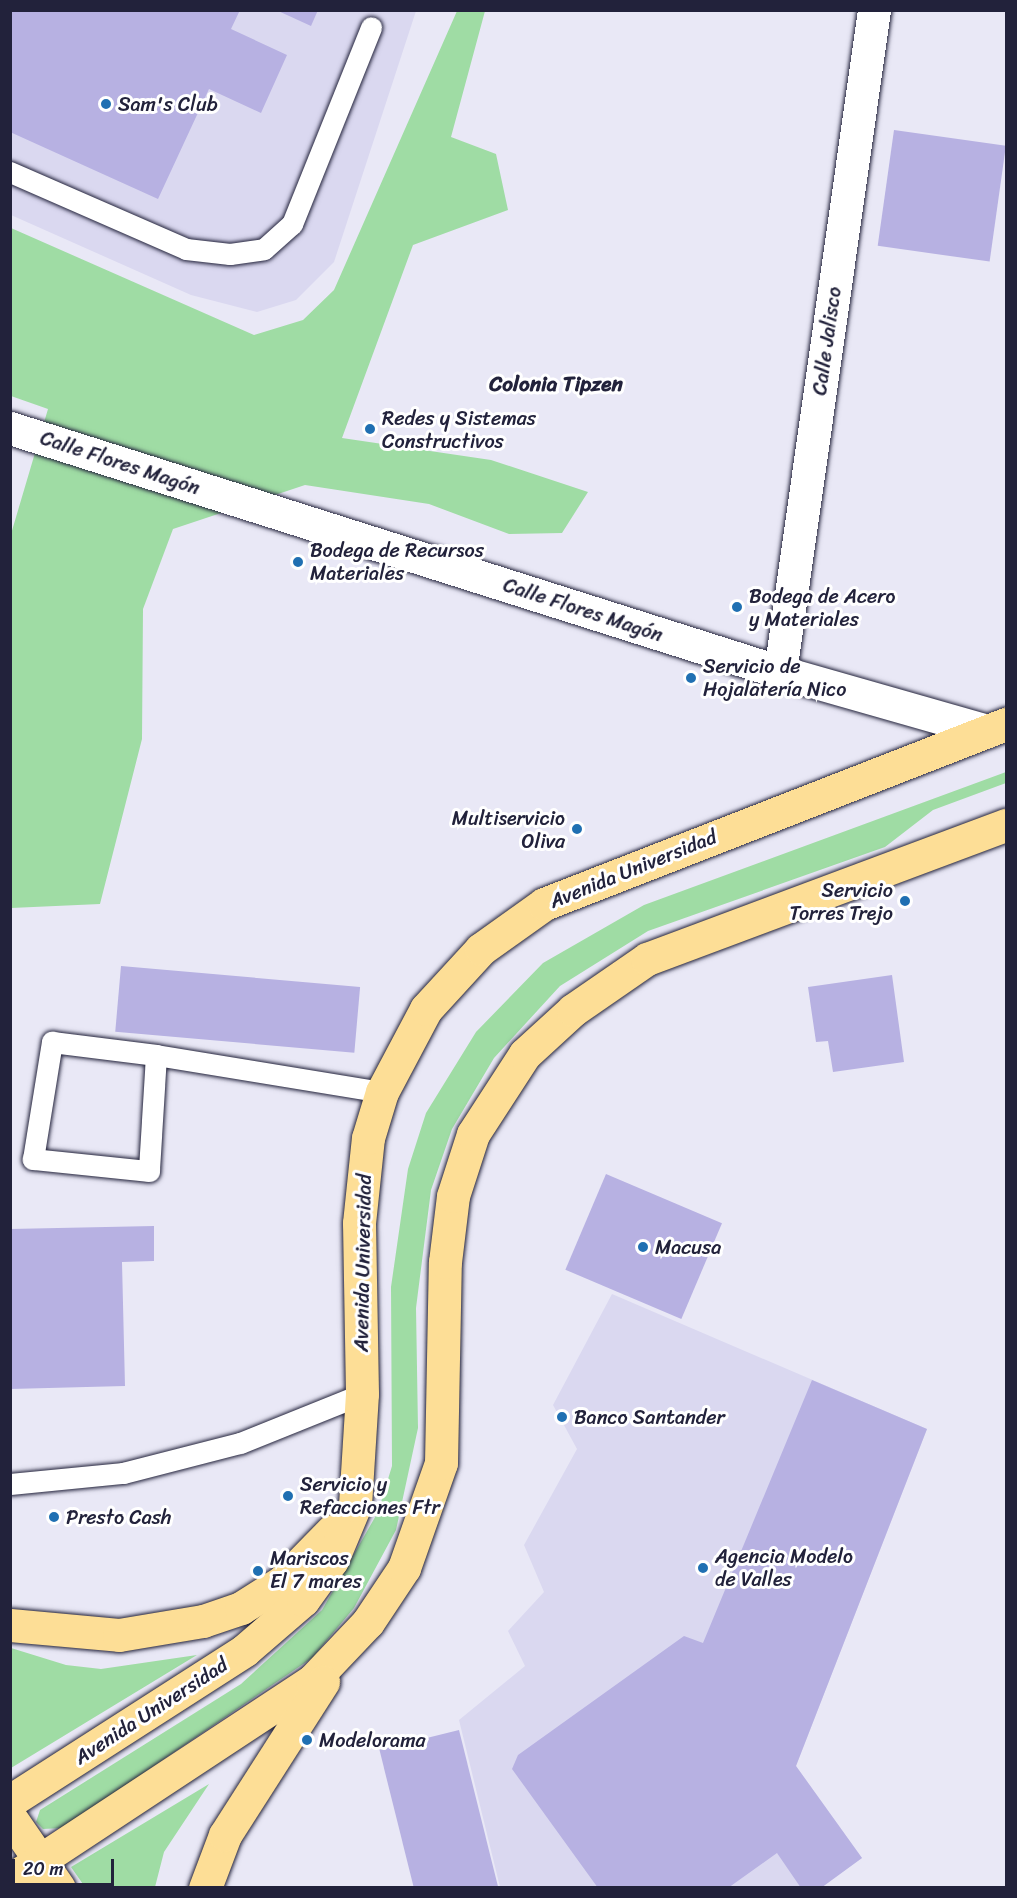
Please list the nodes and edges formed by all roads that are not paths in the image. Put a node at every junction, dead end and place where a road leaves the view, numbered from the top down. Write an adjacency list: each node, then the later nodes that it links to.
1 (874, 10): 5 (street, Calle Jalisco)
2 (370, 27): 3 (lane)
3 (10, 172)
4 (10, 428): 5 (street, Calle Flores Magón)
5 (780, 672): 6 (street, Calle Flores Magón)
6 (997, 727): 9 (main road, Avenida Universidad)
7 (1006, 825): 13 (main road)
8 (156, 1055): 8 (lane); 9 (lane)
9 (382, 1092): 10 (main road, Avenida Universidad)
10 (362, 1394): 11 (lane); 12 (main road, Avenida Universidad)
11 (10, 1484)
12 (355, 1505): 14 (main road); 15 (main road, Avenida Universidad)
13 (368, 1622): 17 (main road); 20 (main road)
14 (10, 1625)
15 (10, 1801)
16 (10, 1817): 17 (main road)
17 (40, 1860): 18 (main road); 19 (main road)
18 (10, 1880)
19 (59, 1887)
20 (205, 1887)

